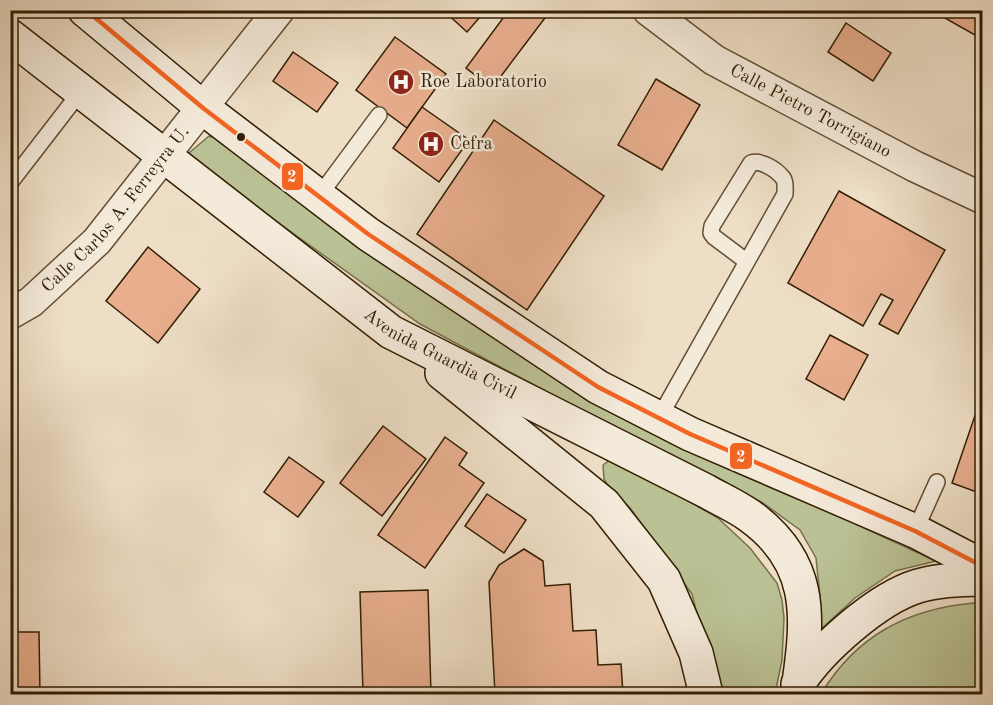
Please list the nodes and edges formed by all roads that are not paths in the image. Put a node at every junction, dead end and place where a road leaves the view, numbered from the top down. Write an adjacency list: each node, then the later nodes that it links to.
1 (85, 10): 6 (main road)
2 (279, 10): 6 (street, Calle Carlos A. Ferreyra U.)
3 (648, 10): 11 (street, Calle Pietro Torrigiano)
4 (10, 36): 5 (main road, Avenida Guardia Civil)
5 (81, 91): 8 (main road, Avenida Guardia Civil); 9 (lane)
6 (203, 108): 8 (street, Calle Carlos A. Ferreyra U.); 10 (main road)
7 (379, 115): 10 (lane)
8 (165, 156): 13 (street, Calle Carlos A. Ferreyra U.); 14 (main road, Avenida Guardia Civil)
9 (10, 183)
10 (319, 196): 15 (main road)
11 (982, 198)
12 (746, 261): 12 (lane); 15 (lane)
13 (10, 314)
14 (391, 332): 20 (main road, Avenida Guardia Civil); 21 (main road)
15 (659, 418): 17 (main road)
16 (937, 483): 17 (lane)
17 (915, 531): 18 (main road)
18 (982, 566)
19 (982, 579): 20 (main road)
20 (797, 689)
21 (706, 694)

